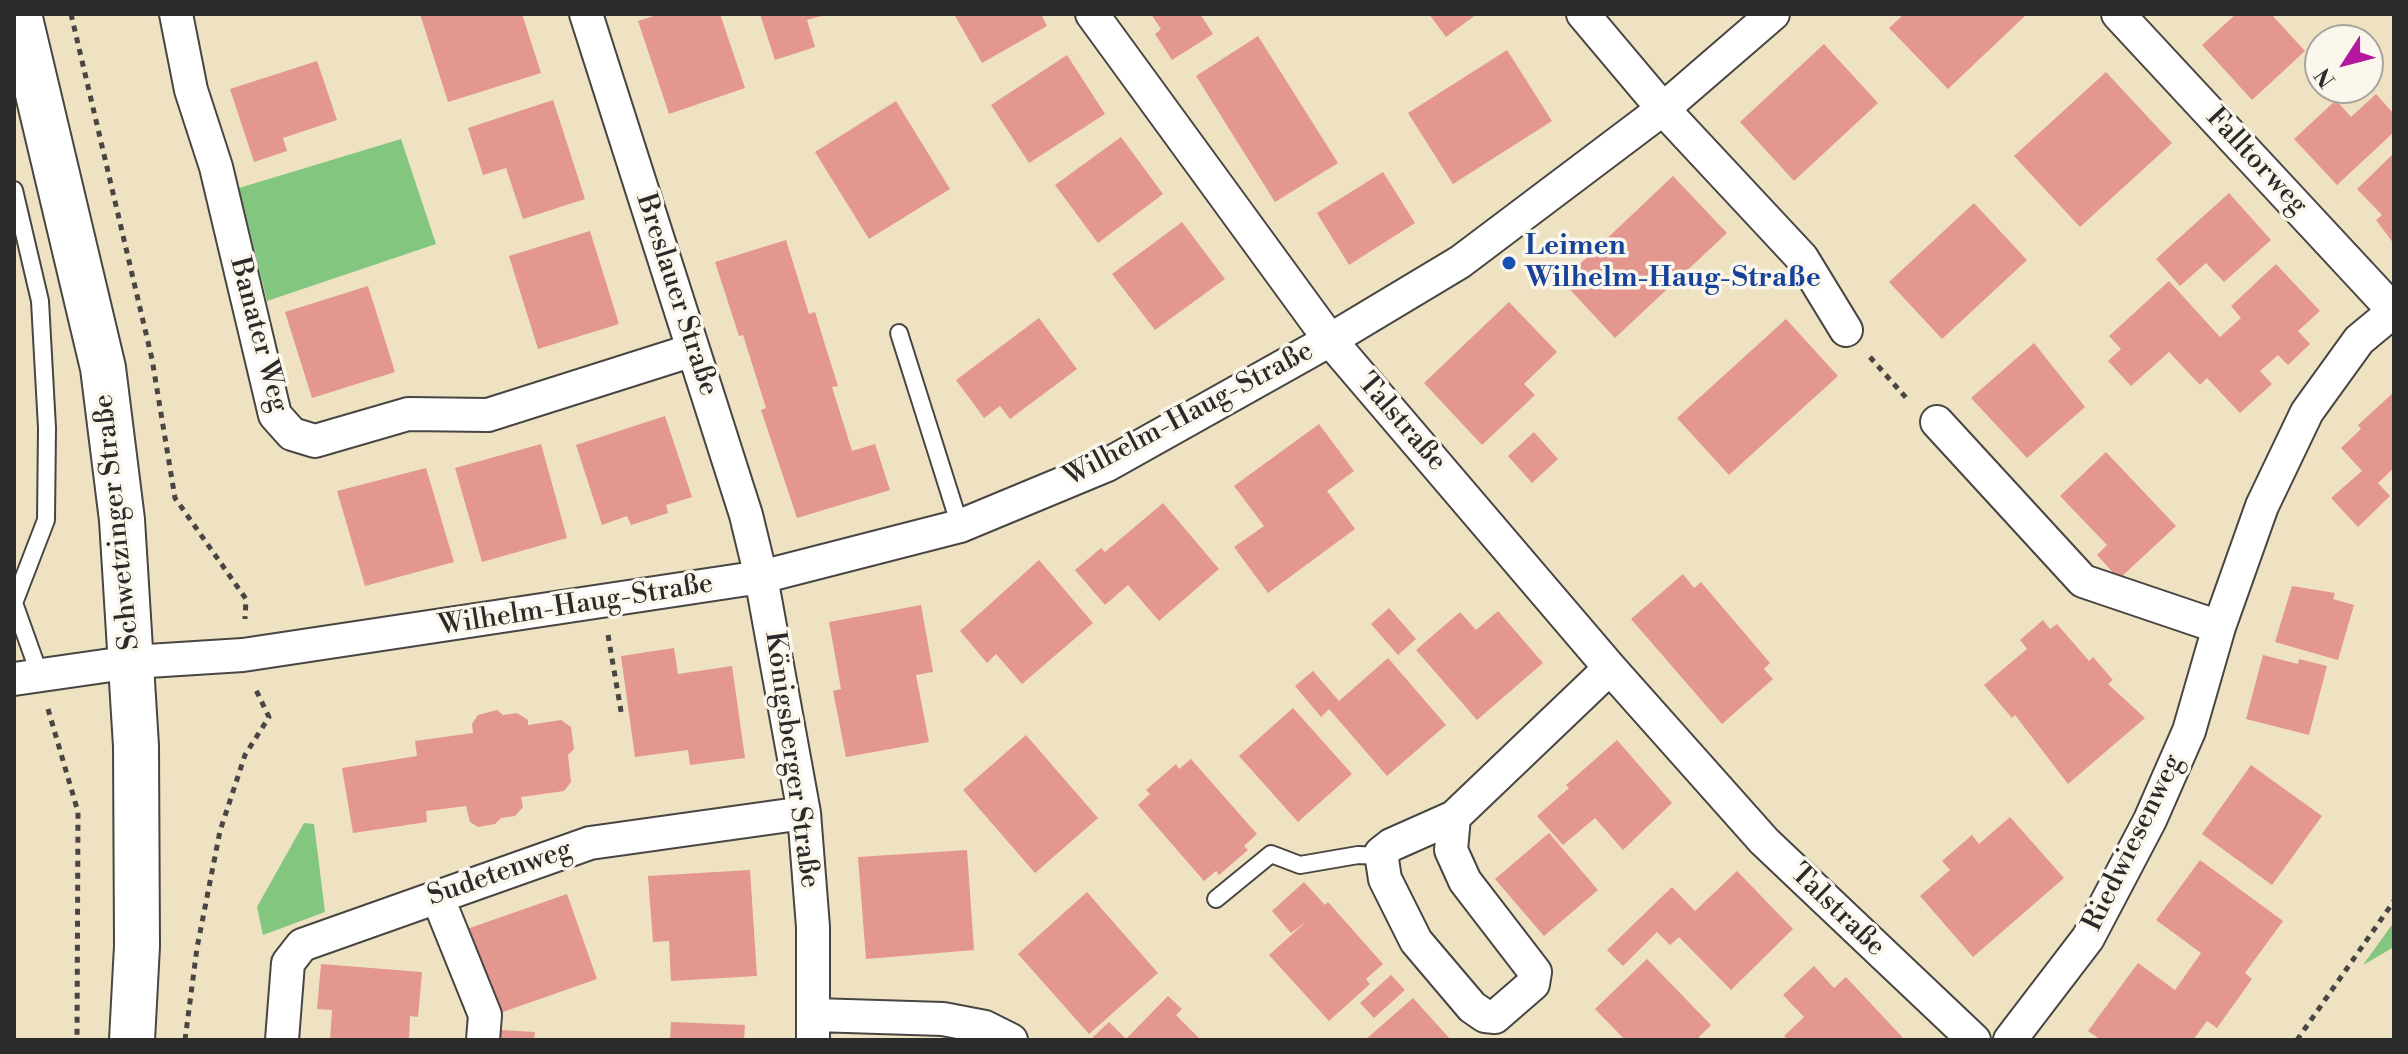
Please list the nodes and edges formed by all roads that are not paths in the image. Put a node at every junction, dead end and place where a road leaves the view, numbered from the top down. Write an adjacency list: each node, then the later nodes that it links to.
1 (19, 14): 19 (main road, Schwetzinger Straße)
2 (176, 14): 14 (street, Banater Weg)
3 (586, 14): 14 (street, Breslauer Straße)
4 (1092, 14): 13 (street, Talstraße)
5 (1583, 14): 8 (street)
6 (1773, 14): 8 (street, Wilhelm-Haug-Straße)
7 (2118, 14): 10 (street, Falltorweg)
8 (1663, 109): 11 (street); 13 (street, Wilhelm-Haug-Straße)
9 (14, 190): 21 (lane)
10 (2394, 311): 18 (street, Riedwiesenweg)
11 (1846, 330)
12 (899, 333): 16 (lane)
13 (1330, 340): 16 (street, Wilhelm-Haug-Straße); 20 (street, Talstraße)
14 (693, 350): 17 (street, Breslauer Straße)
15 (1937, 422): 18 (street)
16 (960, 526): 17 (street, Wilhelm-Haug-Straße)
17 (761, 577): 19 (street, Wilhelm-Haug-Straße); 22 (street, Königsberger Straße)
18 (2219, 627): 33 (street, Riedwiesenweg)
19 (132, 662): 21 (street, Wilhelm-Haug-Straße); 28 (main road, Schwetzinger Straße)
20 (1610, 668): 23 (street); 32 (street, Talstraße)
21 (26, 676)
22 (804, 813): 25 (street, Sudetenweg); 27 (street, Königsberger Straße)
23 (1454, 817): 24 (street); 24 (street)
24 (1381, 856): 26 (lane)
25 (437, 896): 29 (street, Sudetenweg); 30 (street)
26 (1216, 899)
27 (814, 1027): 31 (street)
28 (132, 1040)
29 (282, 1040)
30 (483, 1040)
31 (1011, 1040)
32 (1974, 1040)
33 (2010, 1040)

